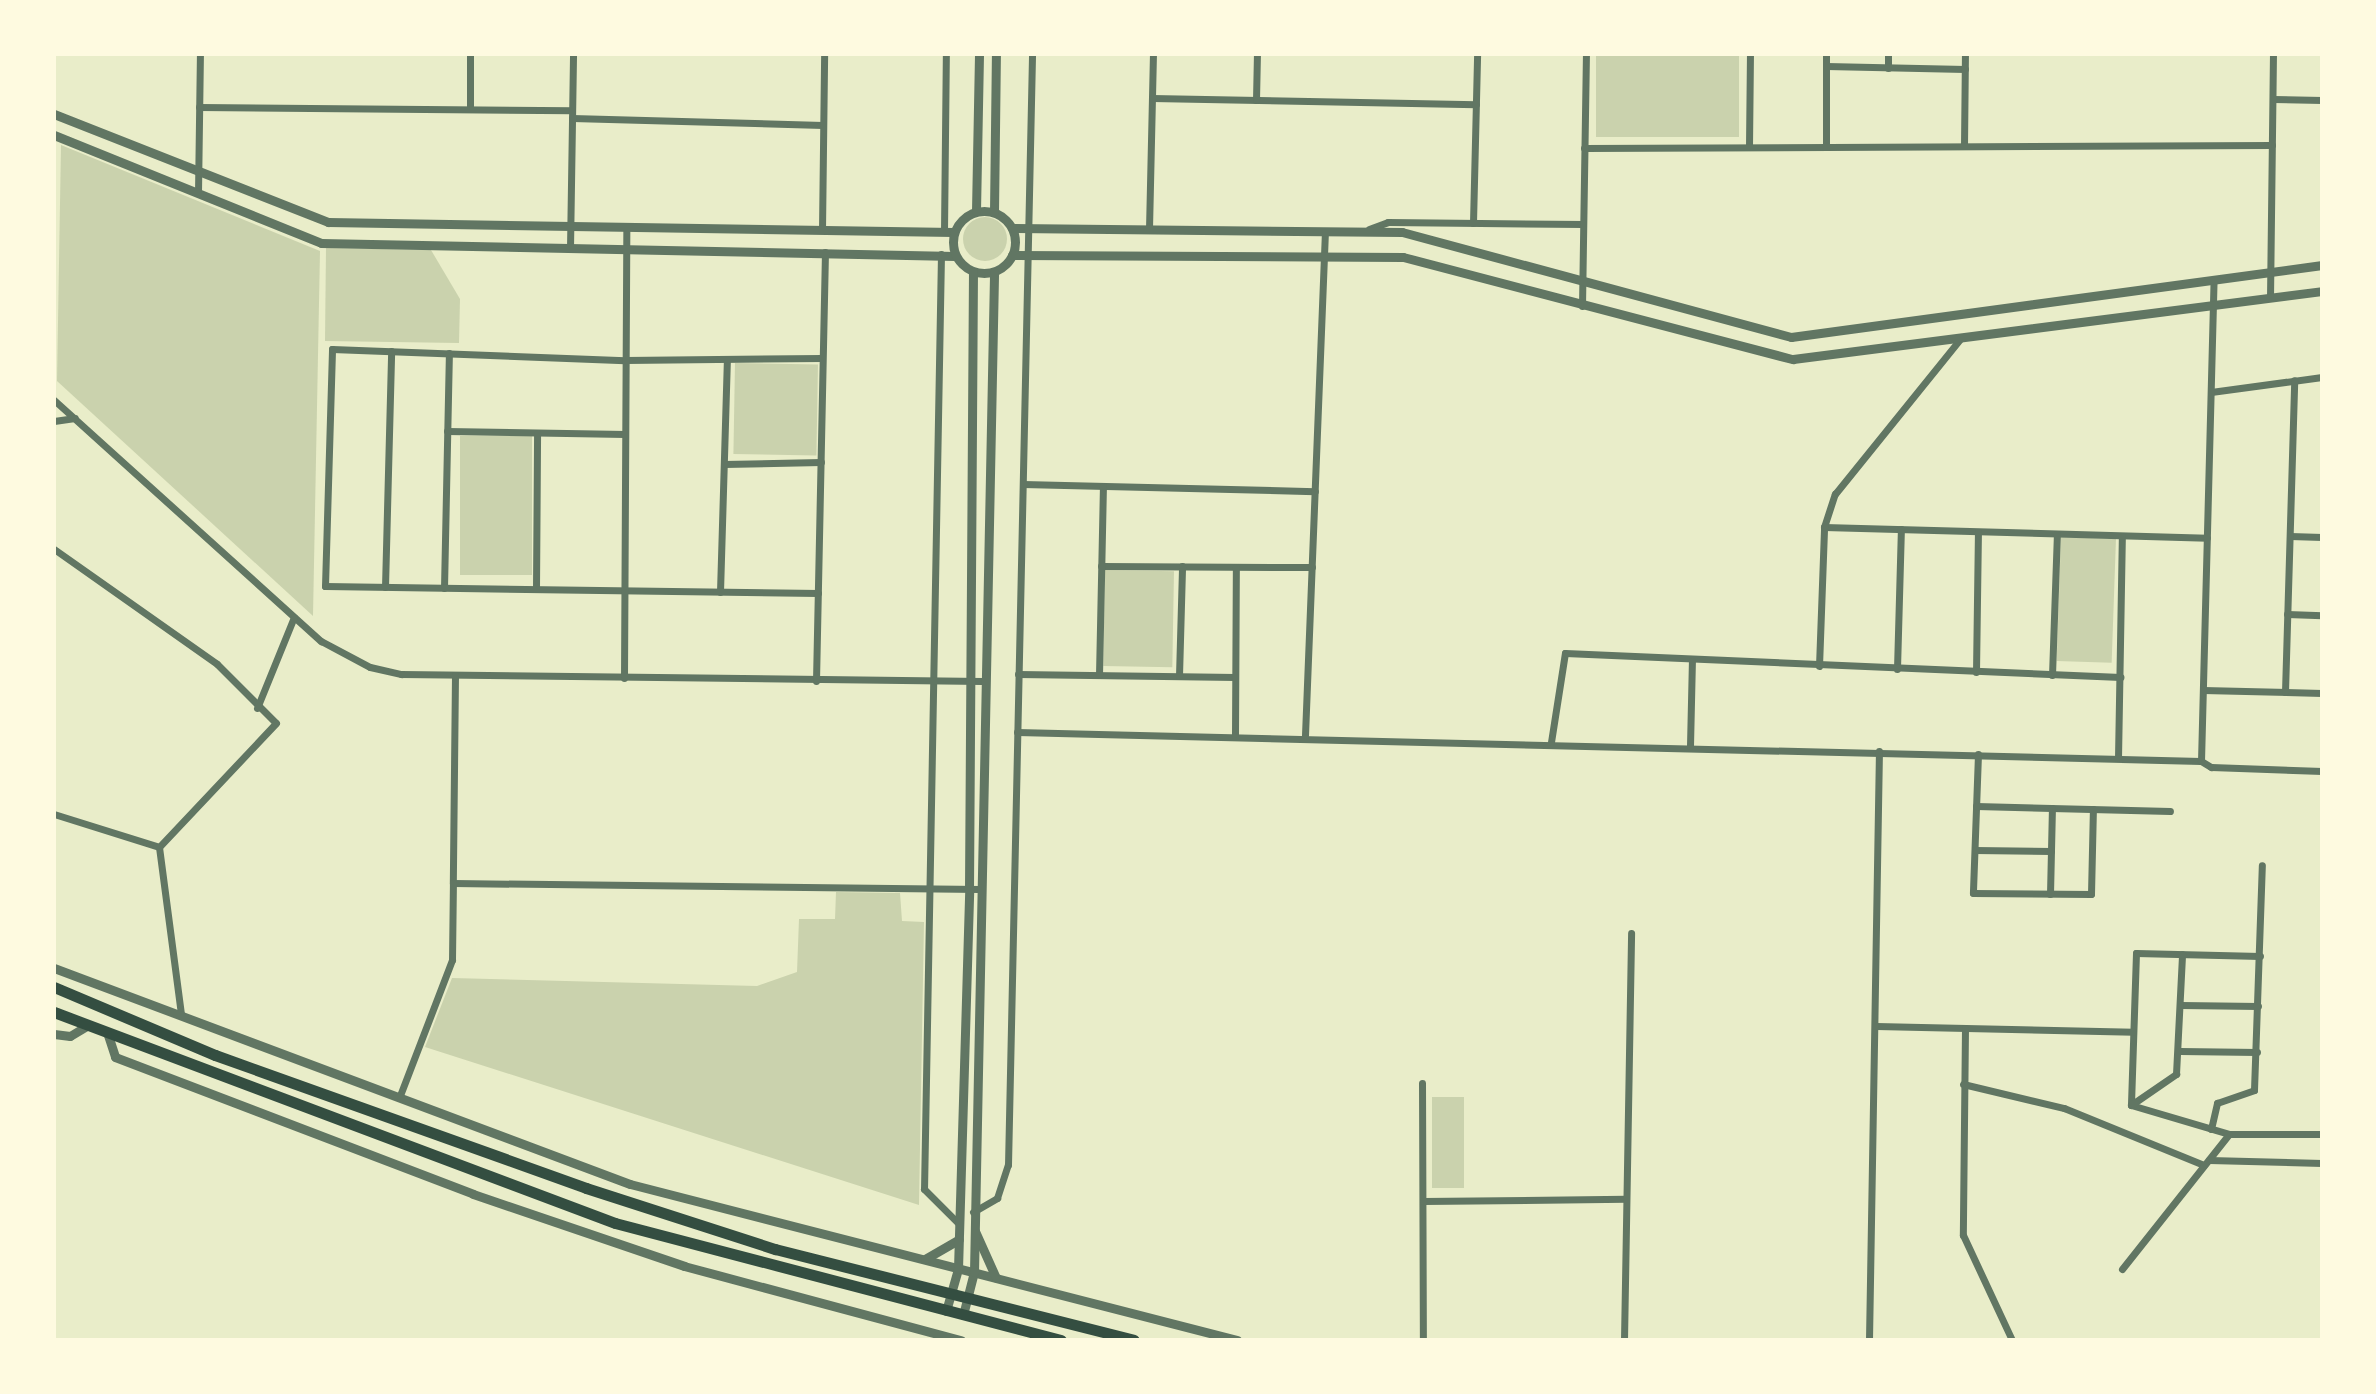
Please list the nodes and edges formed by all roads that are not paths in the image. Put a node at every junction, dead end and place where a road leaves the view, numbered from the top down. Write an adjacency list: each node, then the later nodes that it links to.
1 (200, 54): 26 (street)
2 (470, 54): 27 (street)
3 (573, 54): 28 (street)
4 (824, 54): 30 (street)
5 (946, 54): 50 (street)
6 (979, 54): 39 (street)
7 (996, 54): 40 (street)
8 (1032, 54): 45 (street)
9 (1153, 54): 21 (street)
10 (1257, 54): 23 (street)
11 (1477, 54): 25 (street)
12 (1586, 54): 36 (street)
13 (1750, 54): 34 (street)
14 (1826, 54): 18 (street)
15 (1888, 54): 19 (street)
16 (1965, 54): 20 (street)
17 (2273, 54): 22 (street)
18 (1826, 66): 19 (street); 35 (street)
19 (1888, 68): 20 (street)
20 (1965, 69): 33 (street)
21 (1152, 98): 23 (street); 47 (street)
22 (2273, 99): 24 (street); 32 (street)
23 (1256, 100): 25 (street)
24 (2322, 100)
25 (1476, 104): 41 (street)
26 (199, 107): 27 (street); 37 (street)
27 (470, 109): 28 (street)
28 (572, 114): 30 (street); 43 (street)
29 (54, 115): 37 (street)
30 (823, 125): 48 (street)
31 (54, 135): 38 (street)
32 (2272, 145): 33 (street); 63 (street)
33 (1964, 146): 35 (street)
34 (1749, 147): 35 (street); 36 (street)
35 (1826, 147)
36 (1584, 148): 42 (street)
37 (201, 171): 38 (street); 43 (street)
38 (198, 193): 52 (street)
39 (976, 211): 40 (street); 50 (street)
40 (994, 212): 46 (street)
41 (1473, 223): 42 (street); 51 (street)
42 (1583, 224): 64 (street)
43 (570, 226): 44 (street); 52 (street)
44 (626, 227): 48 (street); 53 (street)
45 (1028, 227): 46 (street); 47 (street); 57 (street)
46 (1012, 228): 56 (street)
47 (1149, 229): 49 (street)
48 (822, 230): 50 (street)
49 (1325, 231): 51 (street); 59 (street)
50 (949, 232): 58 (street)
51 (1363, 232): 64 (street)
52 (570, 248): 53 (street)
53 (626, 249): 54 (street); 74 (street)
54 (825, 252): 55 (street); 73 (street)
55 (941, 254): 58 (street); 125 (street)
56 (1012, 255): 57 (street); 62 (street)
57 (1028, 255): 59 (street); 87 (street)
58 (955, 256): 61 (street)
59 (1325, 259): 69 (street); 89 (street)
60 (2322, 265): 63 (street)
61 (973, 272): 62 (street); 126 (street)
62 (994, 272): 127 (street)
63 (2270, 272): 65 (street); 67 (street)
64 (1581, 280): 65 (street); 69 (street)
65 (2214, 280): 68 (street)
66 (2322, 291): 67 (street)
67 (2270, 298): 68 (street)
68 (2214, 305): 70 (street); 78 (street)
69 (1582, 306): 70 (street)
70 (1961, 338): 90 (street)
71 (391, 351): 72 (street); 103 (street); 103 (street)
72 (449, 353): 74 (street); 82 (street)
73 (822, 358): 75 (street); 85 (street)
74 (625, 360): 75 (street); 84 (street)
75 (727, 360): 86 (street)
76 (2322, 377): 77 (street)
77 (2294, 380): 78 (street); 95 (street)
78 (2211, 392): 97 (street)
79 (54, 400): 80 (street)
80 (75, 418): 81 (street); 111 (street)
81 (54, 421)
82 (447, 431): 83 (street); 104 (street)
83 (537, 433): 84 (street); 105 (street)
84 (625, 434): 106 (street)
85 (821, 462): 86 (street); 108 (street)
86 (724, 464): 107 (street)
87 (1023, 484): 88 (street); 116 (street)
88 (1103, 486): 89 (street); 99 (street)
89 (1315, 491): 102 (street)
90 (1824, 527): 91 (street); 113 (street)
91 (1901, 529): 92 (street); 114 (street)
92 (1978, 532): 93 (street); 115 (street)
93 (2057, 534): 94 (street); 119 (street)
94 (2122, 536): 97 (street); 122 (street)
95 (2290, 536): 96 (street); 109 (street)
96 (2322, 537)
97 (2207, 538): 128 (street)
98 (54, 549): 131 (street)
99 (1101, 566): 100 (street); 118 (street)
100 (1182, 566): 101 (street); 120 (street)
101 (1236, 567): 102 (street); 121 (street)
102 (1312, 567): 134 (street)
103 (385, 587): 104 (street)
104 (444, 588): 105 (street)
105 (536, 589): 106 (street)
106 (624, 590): 107 (street); 123 (street)
107 (720, 592): 108 (street)
108 (818, 593): 124 (street)
109 (2287, 614): 110 (street); 129 (street)
110 (2322, 615)
111 (294, 617): 117 (street); 131 (street)
112 (1692, 661): 113 (street); 135 (street); 136 (street)
113 (1819, 666): 114 (street)
114 (1897, 669): 115 (street)
115 (1976, 672): 119 (street)
116 (1018, 674): 118 (street); 132 (street)
117 (455, 675): 123 (street); 151 (street)
118 (1099, 675): 120 (street)
119 (2052, 675): 122 (street)
120 (1179, 676): 121 (street)
121 (1235, 677): 133 (street)
122 (2120, 677): 139 (street)
123 (624, 678): 124 (street)
124 (816, 681): 125 (street)
125 (929, 681): 126 (street); 152 (street)
126 (967, 681): 127 (street); 153 (street)
127 (982, 681): 153 (street)
128 (2203, 690): 129 (street); 140 (street)
129 (2285, 692): 130 (street)
130 (2322, 693)
131 (257, 708): 147 (street)
132 (1017, 732): 133 (street); 183 (street)
133 (1235, 734): 134 (street)
134 (1305, 735): 135 (street)
135 (1551, 742): 136 (street)
136 (1690, 746): 137 (street)
137 (1879, 751): 138 (street); 165 (street)
138 (1978, 754): 139 (street); 142 (street)
139 (2118, 758): 140 (street)
140 (2201, 761): 141 (street)
141 (2322, 771)
142 (1976, 806): 143 (street); 148 (street)
143 (2052, 808): 144 (street); 149 (street)
144 (2093, 809): 145 (street); 154 (street)
145 (2170, 811)
146 (54, 814): 147 (street)
147 (159, 847): 163 (street)
148 (1975, 850): 149 (street); 154 (street)
149 (2051, 851): 154 (street)
150 (2262, 865): 157 (street)
151 (453, 883): 152 (street); 174 (street)
152 (928, 889): 153 (street); 184 (street)
153 (974, 889): 183 (street); 184 (street)
154 (2050, 894)
155 (1631, 933): 181 (street)
156 (2182, 954): 157 (street); 160 (street); 168 (street)
157 (2260, 956): 161 (street)
158 (54, 968): 163 (street)
159 (54, 987): 192 (highway)
160 (2181, 1005): 161 (street); 170 (street)
161 (2258, 1006): 171 (street)
162 (54, 1012): 164 (highway)
163 (181, 1015): 174 (street)
164 (88, 1025): 167 (highway); 169 (street)
165 (1876, 1026): 166 (street); 202 (street)
166 (1965, 1028): 168 (street); 173 (street)
167 (107, 1032): 194 (highway); 196 (street)
168 (2133, 1032): 175 (street)
169 (54, 1034)
170 (2180, 1051): 171 (street); 175 (street)
171 (2257, 1052): 176 (street)
172 (1422, 1083): 182 (street)
173 (1963, 1084): 179 (street); 203 (street)
174 (399, 1098): 187 (street)
175 (2131, 1105): 176 (street)
176 (2211, 1129): 177 (street)
177 (2229, 1134): 178 (street); 179 (street)
178 (2322, 1134)
179 (2207, 1162): 180 (street); 189 (street)
180 (2322, 1163)
181 (1626, 1199): 182 (street); 201 (street)
182 (1423, 1201): 200 (street)
183 (973, 1212): 185 (street)
184 (959, 1224): 186 (street)
185 (973, 1228): 190 (street); 191 (street)
186 (959, 1239): 187 (street); 188 (street)
187 (918, 1260): 188 (street)
188 (958, 1269): 190 (street); 192 (street)
189 (2122, 1269)
190 (974, 1272): 191 (street); 193 (street)
191 (996, 1278): 199 (street)
192 (950, 1295): 193 (highway); 194 (street)
193 (967, 1299): 195 (street); 198 (highway)
194 (946, 1311): 195 (highway)
195 (963, 1315): 197 (highway)
196 (961, 1340)
197 (1061, 1340)
198 (1134, 1340)
199 (1237, 1340)
200 (1423, 1340)
201 (1624, 1340)
202 (1869, 1340)
203 (2012, 1340)

